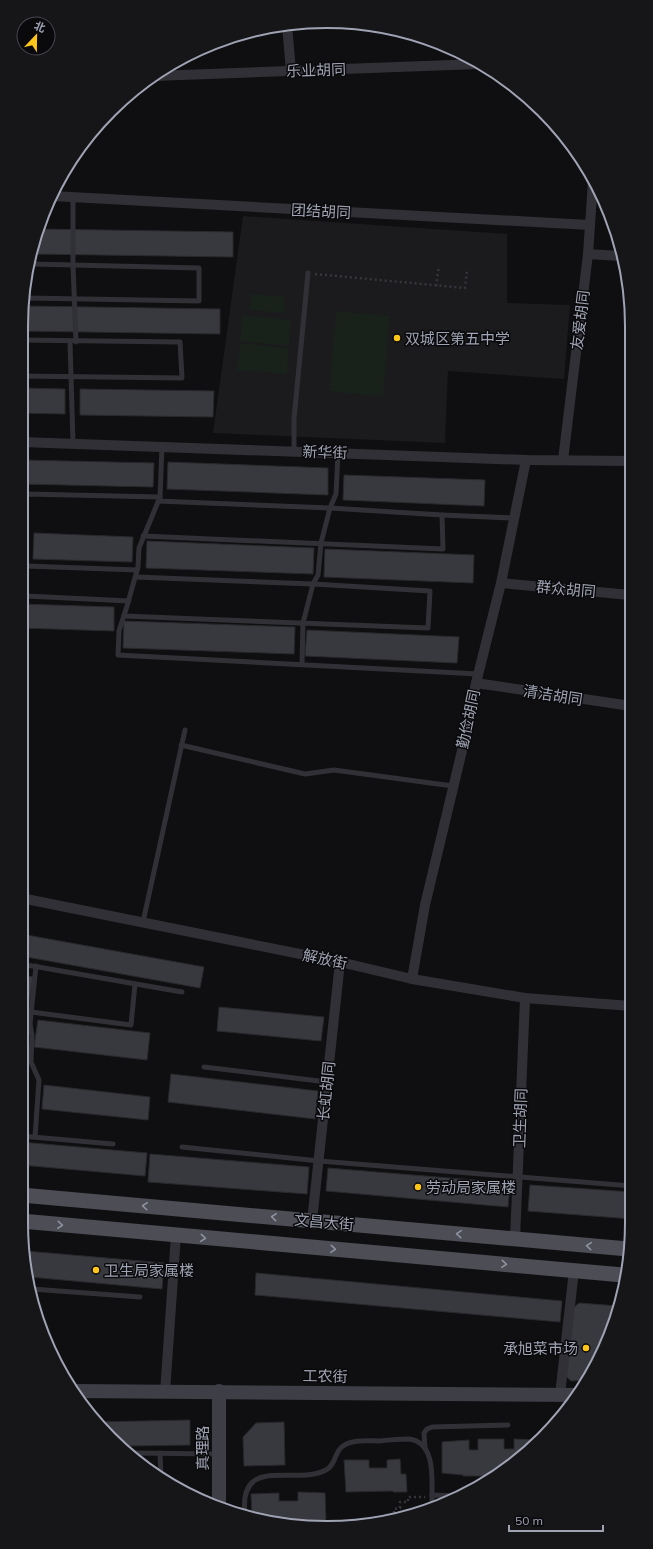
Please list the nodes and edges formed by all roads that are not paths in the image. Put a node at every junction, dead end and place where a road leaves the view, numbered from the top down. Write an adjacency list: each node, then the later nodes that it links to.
1 (288, 31): 3 (street)
2 (469, 64): 3 (street, 乐业胡同)
3 (291, 71): 4 (street, 乐业胡同)
4 (165, 76)
5 (593, 192): 8 (street, 友爱胡同)
6 (58, 196): 7 (street, 团结胡同)
7 (73, 197): 8 (street, 团结胡同); 12 (lane)
8 (590, 226): 9 (street, 友爱胡同)
9 (588, 254): 10 (street); 26 (street, 友爱胡同)
10 (616, 256)
11 (35, 264): 12 (lane)
12 (73, 265): 15 (lane); 15 (lane)
13 (308, 273): 23 (lane)
14 (30, 298): 15 (lane)
15 (74, 299): 17 (lane)
16 (28, 340): 17 (lane)
17 (73, 342): 19 (lane); 19 (lane)
18 (28, 376): 19 (lane)
19 (71, 377): 21 (lane)
20 (28, 442): 21 (street, 新华街)
21 (73, 443): 22 (street, 新华街)
22 (162, 446): 23 (street, 新华街); 29 (lane)
23 (294, 451): 24 (street, 新华街)
24 (338, 453): 25 (street, 新华街); 30 (lane)
25 (526, 460): 26 (street, 新华街); 32 (street, 勤俭胡同)
26 (563, 460): 27 (street, 新华街)
27 (625, 461)
28 (28, 493): 29 (lane)
29 (159, 499): 30 (lane); 33 (lane)
30 (330, 508): 31 (lane); 34 (lane)
31 (442, 515): 32 (lane); 34 (lane)
32 (514, 518): 38 (street, 勤俭胡同)
33 (143, 536): 34 (lane); 36 (lane)
34 (321, 543): 39 (lane)
35 (28, 566): 36 (lane)
36 (138, 570): 37 (lane)
37 (136, 576): 39 (lane); 42 (lane)
38 (501, 583): 40 (street, 群众胡同); 46 (street, 勤俭胡同)
39 (313, 584): 44 (lane); 44 (lane)
40 (625, 595)
41 (28, 596): 42 (lane)
42 (129, 601): 43 (lane)
43 (124, 616): 44 (lane); 45 (lane)
44 (303, 623): 45 (lane)
45 (302, 664): 46 (lane)
46 (477, 678): 47 (street, 清洁胡同); 50 (street, 勤俭胡同)
47 (625, 705)
48 (185, 730): 49 (lane)
49 (181, 745): 50 (lane); 52 (lane)
50 (453, 786): 56 (street, 勤俭胡同)
51 (28, 899): 52 (street, 解放街)
52 (143, 922): 53 (street, 解放街)
53 (340, 962): 56 (street, 解放街); 64 (street, 长虹胡同)
54 (28, 965): 55 (lane)
55 (36, 966): 57 (lane); 61 (lane)
56 (412, 979): 59 (street, 解放街)
57 (135, 984): 58 (lane); 61 (lane)
58 (182, 992)
59 (525, 998): 60 (street, 解放街); 70 (street, 卫生胡同)
60 (625, 1006)
61 (31, 1012): 62 (lane)
62 (30, 1024): 66 (lane)
63 (204, 1067): 64 (lane)
64 (327, 1082): 69 (street, 长虹胡同)
65 (28, 1136): 66 (lane)
66 (35, 1137): 67 (lane)
67 (113, 1144)
68 (182, 1147): 69 (lane)
69 (319, 1161): 70 (lane); 73 (street, 长虹胡同)
70 (518, 1178): 71 (lane); 76 (street, 卫生胡同)
71 (625, 1186)
72 (28, 1196): 73 (main road, 文昌大街, one-way to 72)
73 (312, 1221): 76 (main road, 文昌大街, one-way to 73)
74 (28, 1222): 75 (main road, 文昌大街, one-way to 75)
75 (176, 1235): 78 (main road, 文昌大街, one-way to 78); 84 (street)
76 (515, 1239): 77 (main road, 文昌大街, one-way to 76)
77 (623, 1249)
78 (574, 1270): 79 (main road, 文昌大街); 85 (street)
79 (620, 1275)
80 (36, 1289): 81 (lane)
81 (140, 1297)
82 (80, 1391): 84 (main road, 工农街)
83 (219, 1391): 84 (main road, 工农街); 85 (main road, 工农街); 91 (main road, 真理路)
84 (165, 1392)
85 (560, 1395): 86 (main road, 工农街)
86 (570, 1395)
87 (508, 1425): 88 (lane)
88 (425, 1448): 93 (lane); 97 (lane)
89 (138, 1453): 90 (lane)
90 (160, 1453): 91 (lane); 92 (lane)
91 (218, 1454): 95 (main road, 真理路)
92 (161, 1471)
93 (432, 1496): 94 (lane); 96 (lane)
94 (446, 1496)
95 (219, 1501)
96 (432, 1501)
97 (245, 1510)

